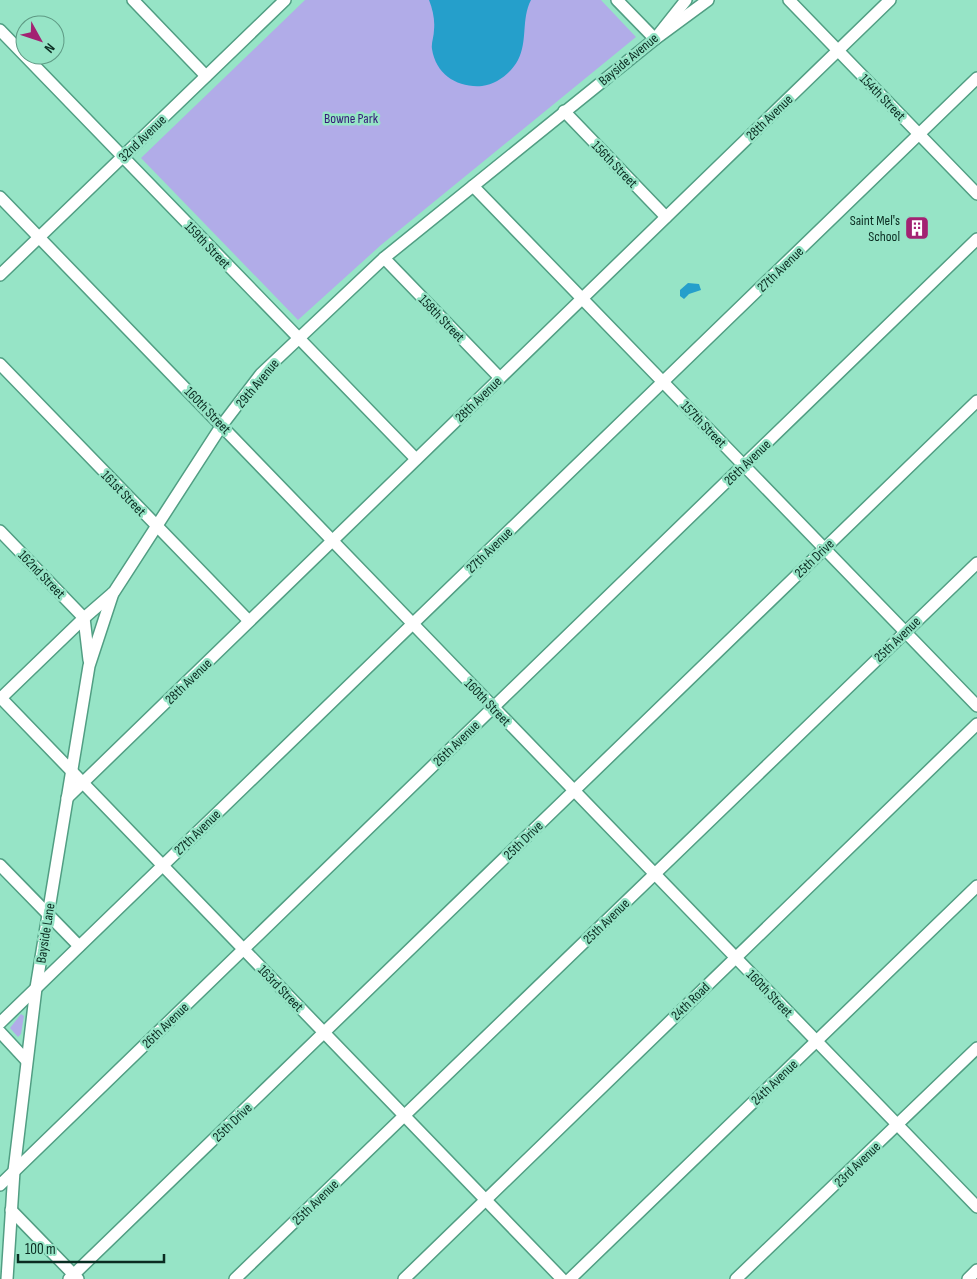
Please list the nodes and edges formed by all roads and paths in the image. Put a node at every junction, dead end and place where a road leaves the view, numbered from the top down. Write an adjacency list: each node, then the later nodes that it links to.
1 (133, 0): 11 (street)
2 (285, 0): 11 (street, 32nd Avenue)
3 (617, 0): 9 (street)
4 (686, 0): 9 (street, Bayside Avenue)
5 (708, 0): 9 (street)
6 (789, 0): 10 (street, 154th Street)
7 (890, 0): 10 (street, 28th Avenue)
8 (0, 30): 15 (street, 159th Street)
9 (655, 39): 13 (street, Bayside Avenue)
10 (838, 50): 14 (street, 154th Street); 19 (street, 28th Avenue)
11 (206, 76): 15 (street, 32nd Avenue)
12 (977, 78): 14 (street, 27th Avenue)
13 (564, 111): 16 (street, 29th Avenue); 19 (street, 156th Street)
14 (919, 134): 17 (street, 154th Street); 28 (street, 27th Avenue)
15 (123, 157): 20 (street, 32nd Avenue); 25 (street, 159th Street)
16 (473, 186): 22 (street, 29th Avenue); 24 (street, 157th Street)
17 (977, 194)
18 (0, 197): 20 (street, 160th Street)
19 (666, 217): 24 (street, 28th Avenue)
20 (39, 238): 23 (street, 32nd Avenue); 30 (street, 160th Street)
21 (977, 240): 32 (street, 26th Avenue)
22 (384, 258): 25 (street, 29th Avenue); 27 (street, 158th Street)
23 (0, 275)
24 (582, 298): 27 (street, 28th Avenue); 28 (street, 157th Street)
25 (298, 337): 30 (street, 29th Avenue); 31 (street, 159th Street)
26 (0, 364): 33 (street, 161st Street)
27 (500, 378): 31 (street, 28th Avenue)
28 (663, 382): 32 (street, 157th Street); 41 (street, 27th Avenue)
29 (977, 401): 36 (street, 25th Drive)
30 (222, 425): 33 (street, 29th Avenue); 35 (street, 160th Street)
31 (416, 459): 35 (street, 28th Avenue)
32 (744, 465): 36 (street, 157th Street); 46 (street, 26th Avenue)
33 (156, 525): 38 (street, 29th Avenue); 40 (street, 161st Street)
34 (0, 531): 39 (street, 162nd Street)
35 (332, 540): 40 (street, 28th Avenue); 41 (street, 160th Street)
36 (824, 548): 42 (street, 157th Street); 50 (street, 25th Drive)
37 (977, 562): 42 (street, 25th Avenue)
38 (114, 592): 39 (street, 29th Avenue); 43 (street, Bayside Lane)
39 (84, 618): 43 (street); 44 (street, 29th Avenue)
40 (249, 621): 49 (street, 28th Avenue)
41 (413, 624): 46 (street, 160th Street); 53 (street, 27th Avenue)
42 (905, 632): 45 (street, 157th Street); 54 (street, 25th Avenue)
43 (89, 666): 48 (street, Bayside Lane)
44 (0, 698): 48 (street, 163rd Street)
45 (977, 706)
46 (493, 707): 50 (street, 160th Street); 58 (street, 26th Avenue)
47 (977, 724): 59 (street, 24th Road)
48 (72, 772): 49 (street, 163rd Street); 51 (street, Bayside Lane)
49 (83, 783): 51 (street, 28th Avenue); 53 (street, 163rd Street)
50 (574, 790): 54 (street, 160th Street); 63 (street, 25th Drive)
51 (67, 798): 56 (street, Bayside Lane)
52 (0, 865): 56 (street)
53 (162, 866): 57 (street, 27th Avenue); 58 (street, 163rd Street)
54 (655, 874): 59 (street, 160th Street); 67 (street, 25th Avenue)
55 (977, 886): 64 (street, 24th Avenue)
56 (48, 915): 57 (street); 60 (street, Bayside Lane)
57 (79, 946): 60 (street, 27th Avenue)
58 (243, 949): 63 (street, 163rd Street); 69 (street, 26th Avenue)
59 (736, 958): 64 (street, 160th Street); 71 (street, 24th Road)
60 (36, 988): 61 (street, 27th Avenue); 66 (street, Bayside Lane)
61 (0, 1023)
62 (0, 1032): 66 (street)
63 (324, 1033): 67 (street, 163rd Street); 75 (street, 25th Drive)
64 (816, 1041): 68 (street, 160th Street); 80 (street, 24th Avenue)
65 (977, 1048): 68 (street, 23rd Avenue)
66 (26, 1060): 69 (street, Bayside Lane)
67 (405, 1116): 71 (street, 163rd Street); 77 (street, 25th Avenue)
68 (897, 1124): 72 (street, 160th Street); 81 (street, 23rd Avenue)
69 (14, 1171): 70 (street, 26th Avenue); 73 (street, Bayside Lane)
70 (0, 1185)
71 (486, 1200): 78 (street, 24th Road); 79 (street, 163rd Street)
72 (977, 1207)
73 (11, 1210): 75 (street); 76 (street, Bayside Lane)
74 (977, 1270): 82 (street)
75 (74, 1278)
76 (7, 1279)
77 (235, 1279)
78 (404, 1279)
79 (562, 1279)
80 (570, 1279)
81 (736, 1279)
82 (968, 1279)

